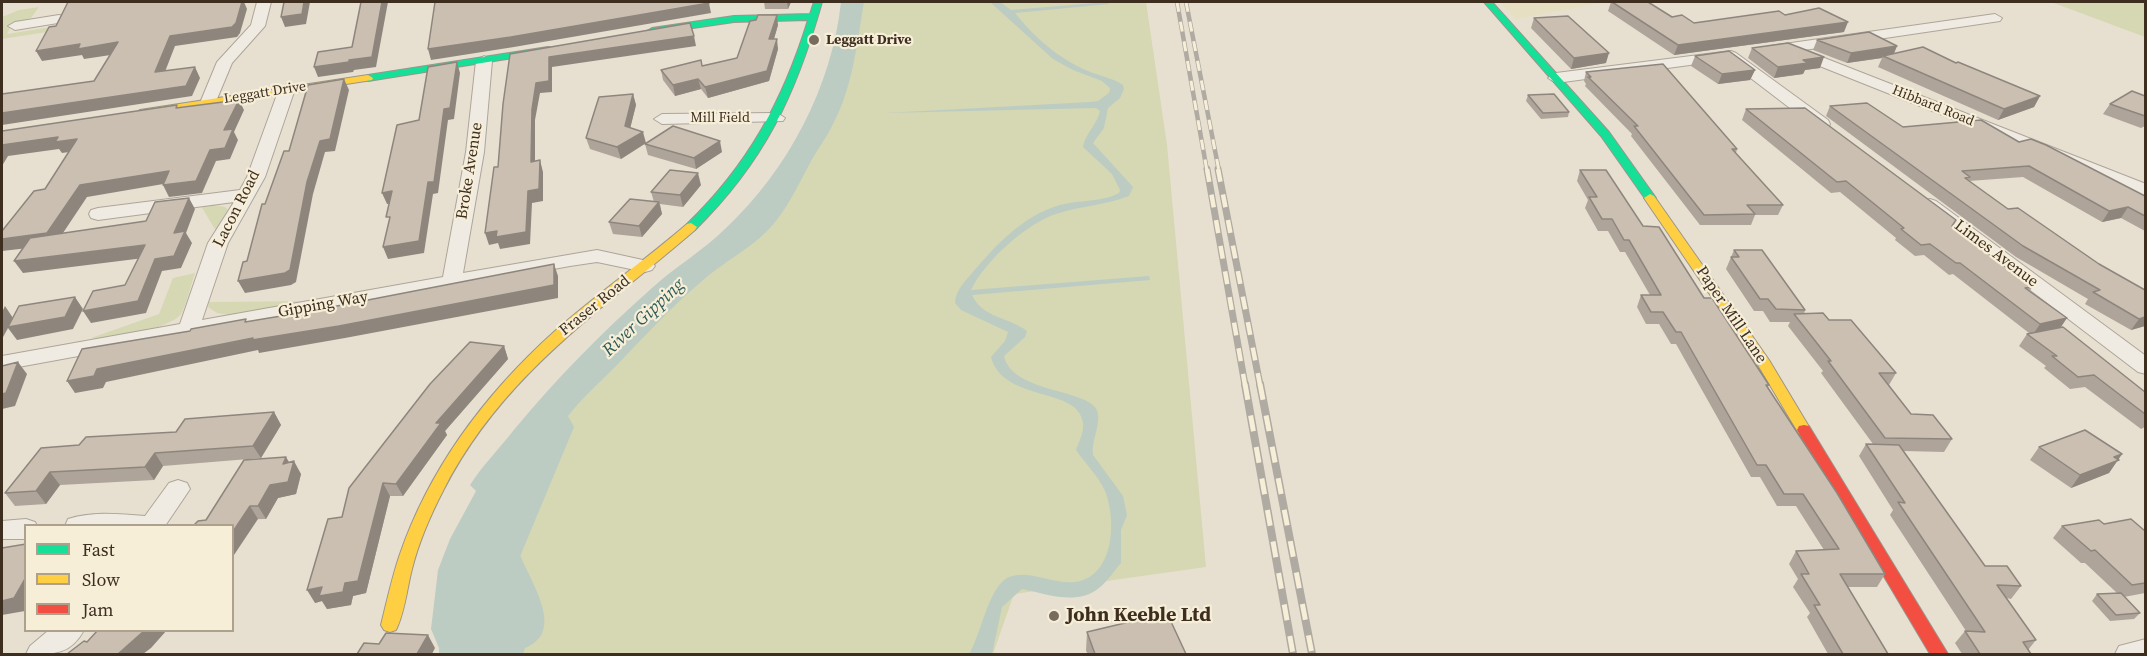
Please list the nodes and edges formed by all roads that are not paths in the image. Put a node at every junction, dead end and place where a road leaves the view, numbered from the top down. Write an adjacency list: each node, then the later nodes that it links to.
1 (48, 2): 8 (street)
2 (264, 2): 17 (street)
3 (818, 2): 5 (street, Fraser Road)
4 (1488, 2): 15 (street, Paper Mill Lane)
5 (814, 17): 10 (street); 19 (street, Fraser Road)
6 (1995, 18): 12 (street)
7 (59, 19): 8 (street)
8 (36, 23): 9 (street)
9 (15, 26)
10 (641, 34)
11 (564, 47): 14 (street, Leggatt Drive)
12 (1788, 48): 13 (street); 22 (street, Hibbard Road)
13 (1731, 56): 15 (street); 21 (street)
14 (484, 61): 16 (street, Leggatt Drive); 27 (street, Broke Avenue)
15 (1556, 78): 41 (street, Paper Mill Lane)
16 (287, 89): 17 (street, Leggatt Drive); 23 (street, Lacon Road)
17 (208, 103): 18 (street, Leggatt Drive)
18 (128, 114)
19 (777, 118): 20 (street, Mill Field); 26 (street, Fraser Road)
20 (662, 119)
21 (1834, 133)
22 (2145, 191)
23 (246, 195): 25 (street); 28 (street, Lacon Road)
24 (1919, 197): 30 (street, Limes Avenue)
25 (98, 214)
26 (645, 266): 27 (street, Gipping Way); 37 (street, Fraser Road)
27 (452, 282): 28 (street, Gipping Way)
28 (188, 330): 29 (street, Gipping Way)
29 (2, 363)
30 (2145, 367)
31 (178, 489): 34 (street)
32 (90, 524): 33 (street)
33 (127, 524)
34 (153, 524)
35 (24, 529): 36 (street)
36 (2, 530)
37 (390, 625)
38 (68, 632): 40 (street)
39 (2145, 651): 42 (street)
40 (40, 654)
41 (1939, 654)
42 (2129, 654)

